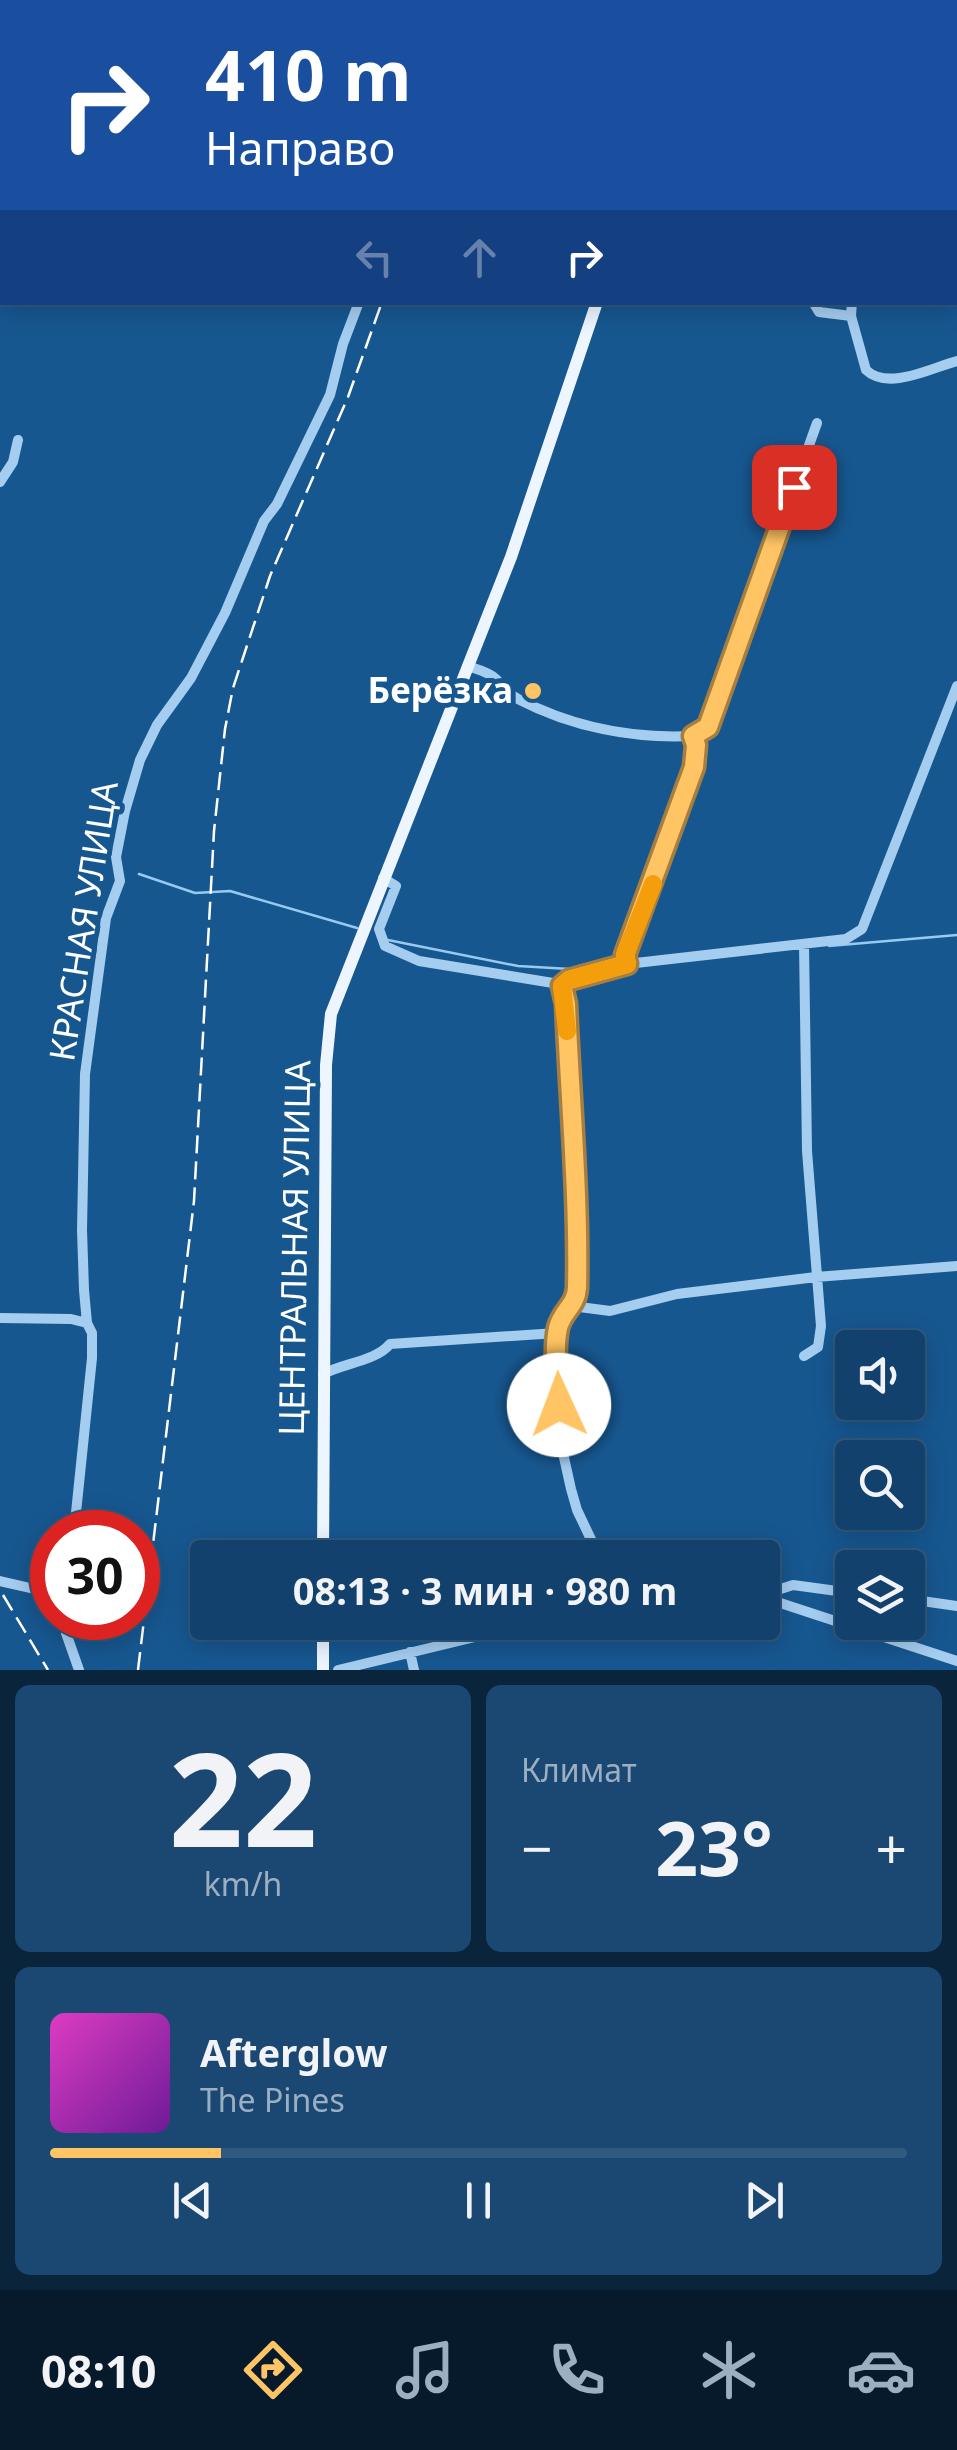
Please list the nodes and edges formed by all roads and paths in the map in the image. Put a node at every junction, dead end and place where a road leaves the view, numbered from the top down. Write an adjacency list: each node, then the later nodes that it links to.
1 (358, 305): 21 (street, КРАСНАЯ УЛИЦА)
2 (596, 305): 10 (main road, ЦЕНТРАЛЬНАЯ УЛИЦА)
3 (815, 305): 5 (street)
4 (852, 305): 5 (street)
5 (851, 316): 6 (street)
6 (957, 361)
7 (817, 423): 12 (street)
8 (18, 440): 9 (street)
9 (0, 482)
10 (467, 666): 12 (street); 13 (main road, ЦЕНТРАЛЬНАЯ УЛИЦА)
11 (957, 686): 14 (street)
12 (693, 736): 15 (street)
13 (383, 878): 16 (street); 24 (main road, ЦЕНТРАЛЬНАЯ УЛИЦА)
14 (804, 944): 15 (street); 18 (street)
15 (627, 964): 16 (street)
16 (562, 986): 19 (street)
17 (957, 1266): 18 (street)
18 (816, 1276): 19 (street); 23 (street)
19 (572, 1306): 22 (street)
20 (0, 1318): 21 (street)
21 (88, 1324): 25 (street, КРАСНАЯ УЛИЦА)
22 (557, 1333): 24 (street); 27 (street)
23 (804, 1356)
24 (323, 1374): 26 (main road, ЦЕНТРАЛЬНАЯ УЛИЦА)
25 (76, 1510)
26 (323, 1540)
27 (589, 1540)
28 (0, 1581): 29 (street)
29 (30, 1588)
30 (780, 1590): 31 (street)
31 (835, 1591)
32 (780, 1602): 39 (street)
33 (925, 1602): 34 (street)
34 (957, 1606)
35 (68, 1640): 40 (street)
36 (323, 1640): 41 (main road)
37 (462, 1640): 38 (street)
38 (410, 1652): 42 (street); 43 (street)
39 (957, 1661)
40 (79, 1670)
41 (323, 1670)
42 (338, 1670)
43 (414, 1670)

